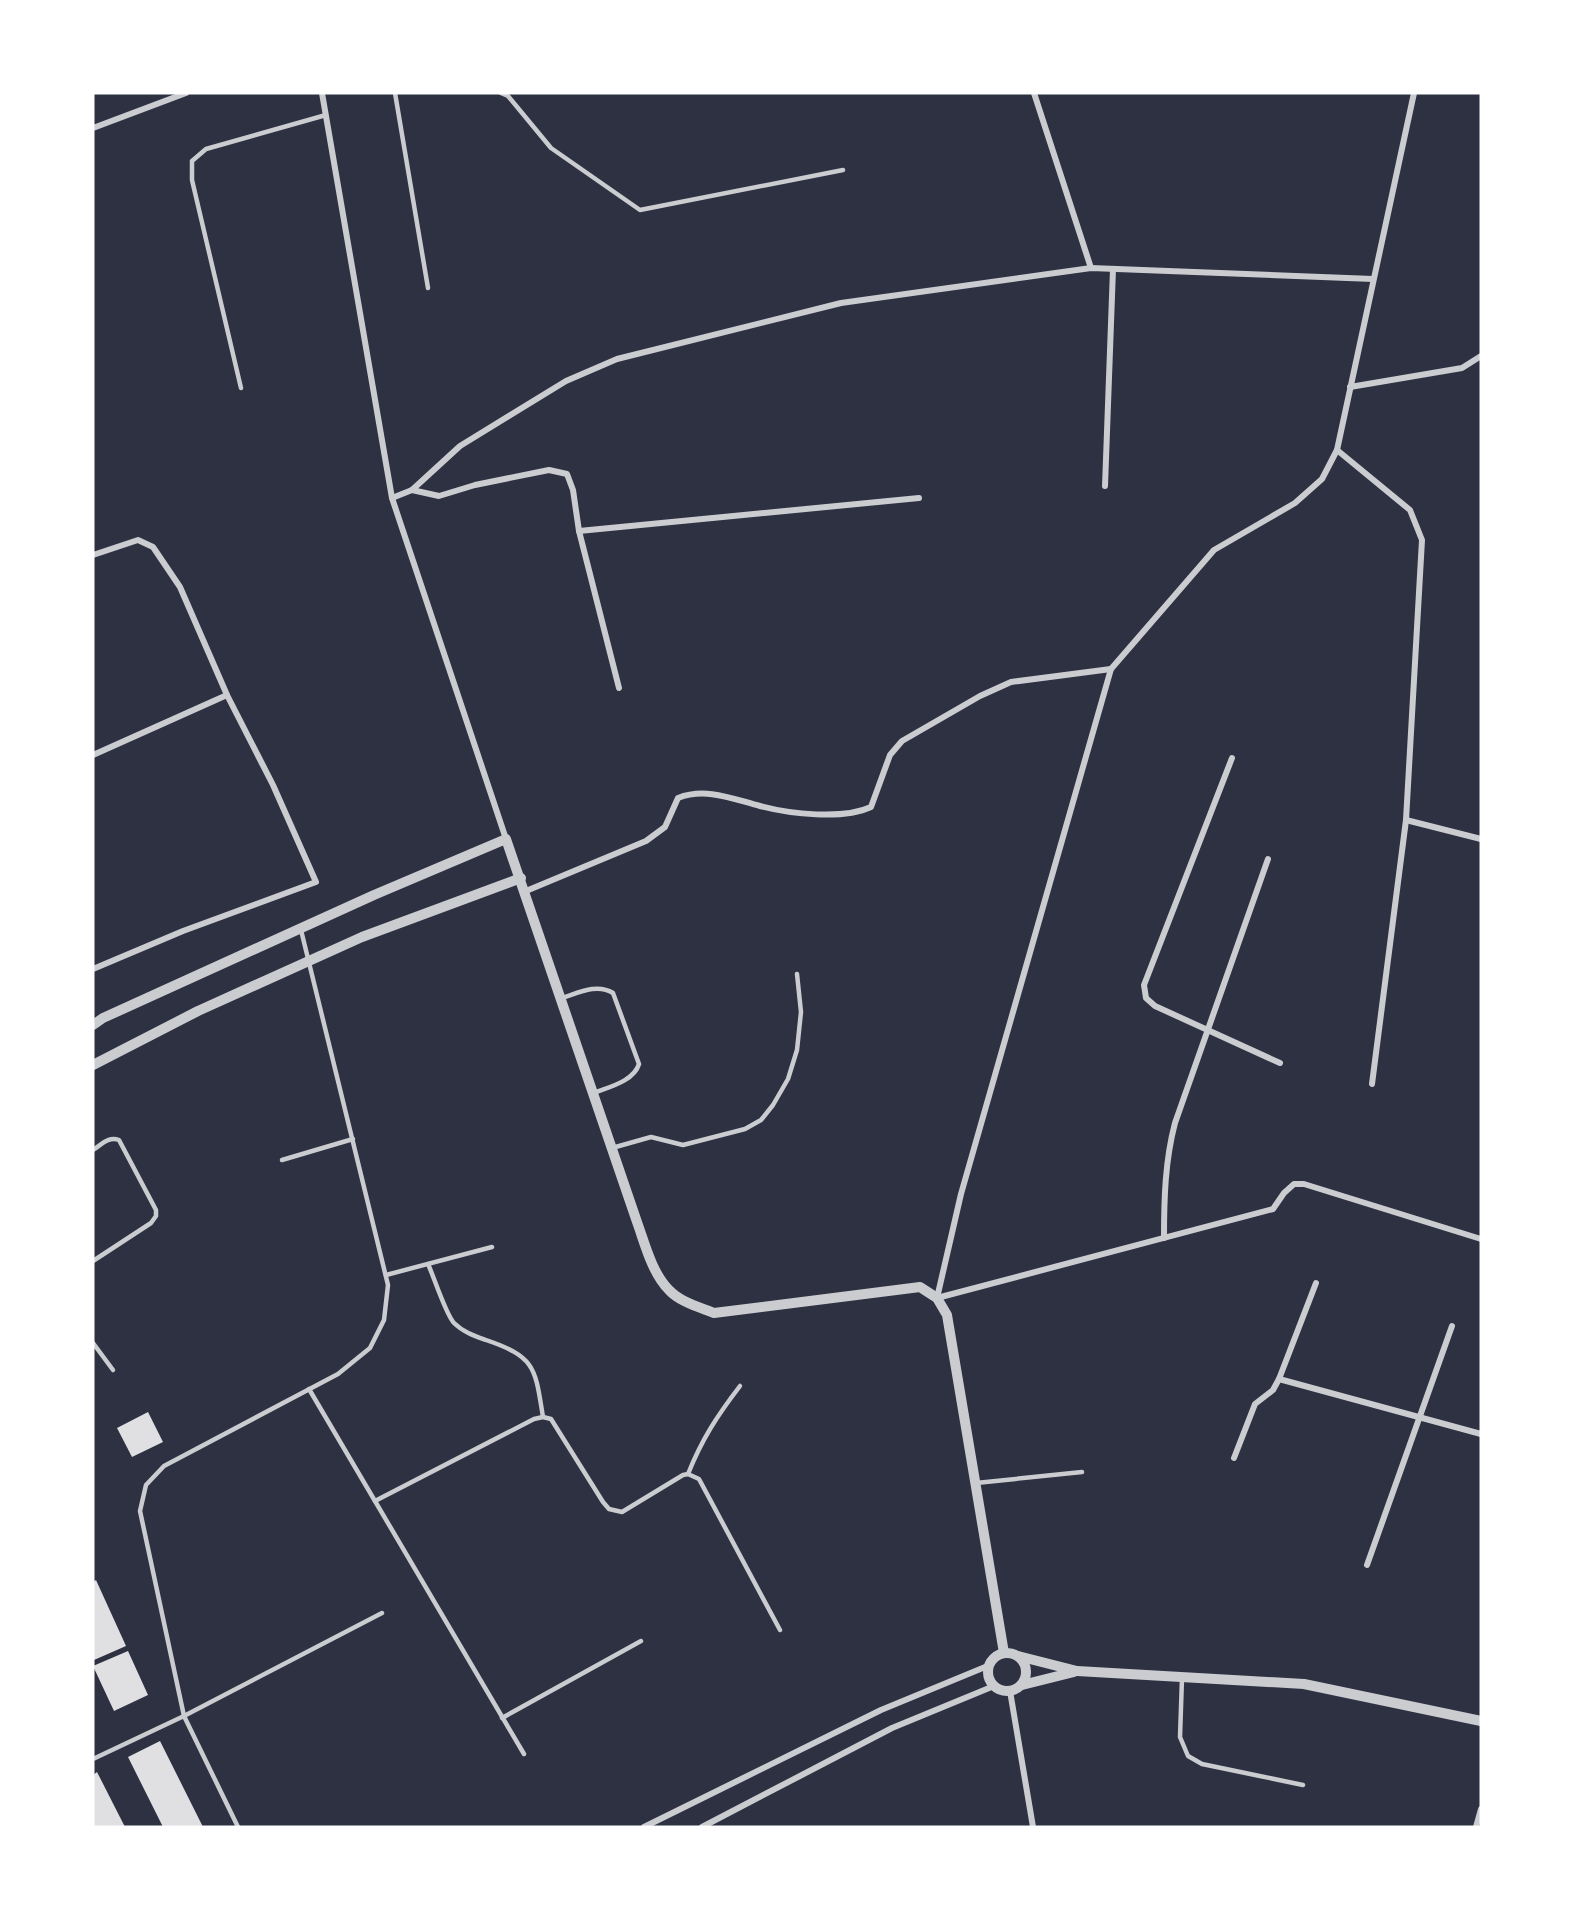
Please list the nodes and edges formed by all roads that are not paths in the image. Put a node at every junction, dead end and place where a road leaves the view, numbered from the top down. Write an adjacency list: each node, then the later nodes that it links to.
1 (186, 93): 8 (street)
2 (322, 93): 7 (street)
3 (395, 93): 13 (lane)
4 (501, 93): 9 (lane)
5 (1034, 93): 10 (street)
6 (1414, 93): 12 (street)
7 (326, 115): 16 (lane); 20 (street)
8 (93, 128)
9 (843, 170)
10 (1091, 268): 11 (street); 19 (street)
11 (1113, 269): 12 (street); 18 (street)
12 (1373, 279): 15 (street)
13 (428, 288)
14 (1481, 356): 15 (street)
15 (1350, 387): 17 (street)
16 (241, 388)
17 (1337, 450): 24 (street); 29 (street)
18 (1106, 486)
19 (412, 490): 20 (street); 22 (street)
20 (392, 498): 30 (street)
21 (919, 498): 22 (street)
22 (579, 531): 25 (street)
23 (93, 555): 26 (street)
24 (1111, 669): 34 (street); 57 (street)
25 (618, 688)
26 (227, 695): 27 (street); 37 (street)
27 (93, 755)
28 (1232, 758): 41 (street)
29 (1406, 820): 31 (street); 44 (street)
30 (506, 839): 33 (street); 35 (street)
31 (1481, 839)
32 (1268, 859): 41 (street)
33 (521, 878): 34 (street); 36 (street)
34 (526, 891): 39 (street)
35 (301, 929): 36 (lane); 40 (street)
36 (309, 961): 43 (street); 46 (lane)
37 (93, 969)
38 (797, 975): 47 (lane)
39 (561, 998): 45 (street); 45 (lane)
40 (93, 1024)
41 (1206, 1030): 42 (street); 50 (street)
42 (1280, 1063)
43 (93, 1065)
44 (1372, 1084)
45 (594, 1094): 47 (street)
46 (353, 1139): 49 (lane); 55 (lane)
47 (612, 1148): 57 (street)
48 (93, 1150): 53 (lane)
49 (282, 1160)
50 (1164, 1238): 51 (street); 57 (street)
51 (1481, 1239)
52 (492, 1247): 54 (lane)
53 (93, 1262)
54 (428, 1264): 55 (lane); 64 (lane)
55 (386, 1275): 63 (lane)
56 (1316, 1283): 61 (street)
57 (937, 1298): 70 (street)
58 (1452, 1326): 65 (street)
59 (93, 1343): 60 (lane)
60 (113, 1370)
61 (1279, 1379): 65 (street); 67 (street)
62 (740, 1386): 69 (lane)
63 (309, 1389): 71 (lane); 84 (lane)
64 (543, 1417): 69 (lane); 71 (lane)
65 (1419, 1417): 66 (street); 72 (street)
66 (1481, 1434)
67 (1234, 1458)
68 (1082, 1472): 70 (lane)
69 (688, 1474): 74 (lane)
70 (976, 1483): 76 (street)
71 (375, 1501): 85 (lane)
72 (1367, 1565)
73 (382, 1613): 84 (lane)
74 (780, 1630)
75 (641, 1641): 85 (lane)
76 (1004, 1653): 77 (street); 78 (street)
77 (1018, 1656): 79 (street); 81 (street)
78 (990, 1665): 82 (street); 92 (street)
79 (1077, 1671): 80 (street); 81 (street)
80 (1182, 1676): 86 (street); 89 (lane)
81 (1022, 1685): 83 (street)
82 (994, 1686): 83 (street); 93 (street)
83 (1010, 1691): 94 (street)
84 (184, 1716): 88 (lane); 91 (lane)
85 (502, 1718): 87 (lane)
86 (1481, 1721)
87 (524, 1754)
88 (93, 1759)
89 (1304, 1785)
90 (1481, 1809): 95 (street)
91 (238, 1827)
92 (644, 1827)
93 (702, 1827)
94 (1033, 1827)
95 (1476, 1827)

